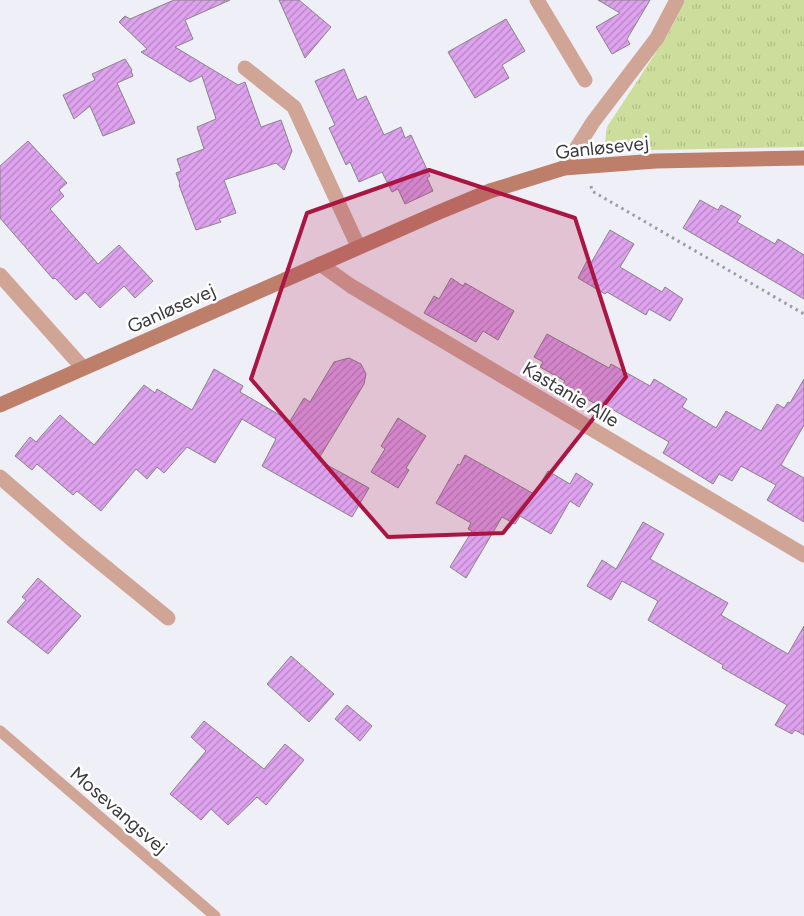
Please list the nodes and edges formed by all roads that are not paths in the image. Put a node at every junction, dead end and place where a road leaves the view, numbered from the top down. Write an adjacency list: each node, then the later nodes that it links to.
1 (537, 0): 4 (street)
2 (677, 0): 6 (street)
3 (245, 68): 7 (street)
4 (586, 80)
5 (804, 158): 6 (street, Ganløsevej)
6 (564, 168): 7 (street, Ganløsevej)
7 (358, 246): 8 (street, Ganløsevej)
8 (320, 264): 10 (street, Ganløsevej); 13 (street, Kastanie Alle)
9 (0, 275): 10 (street)
10 (83, 368): 11 (street, Ganløsevej)
11 (0, 405)
12 (0, 477): 14 (street)
13 (804, 555)
14 (168, 618)
15 (0, 731): 16 (lane, Mosevangsvej)
16 (215, 916)

